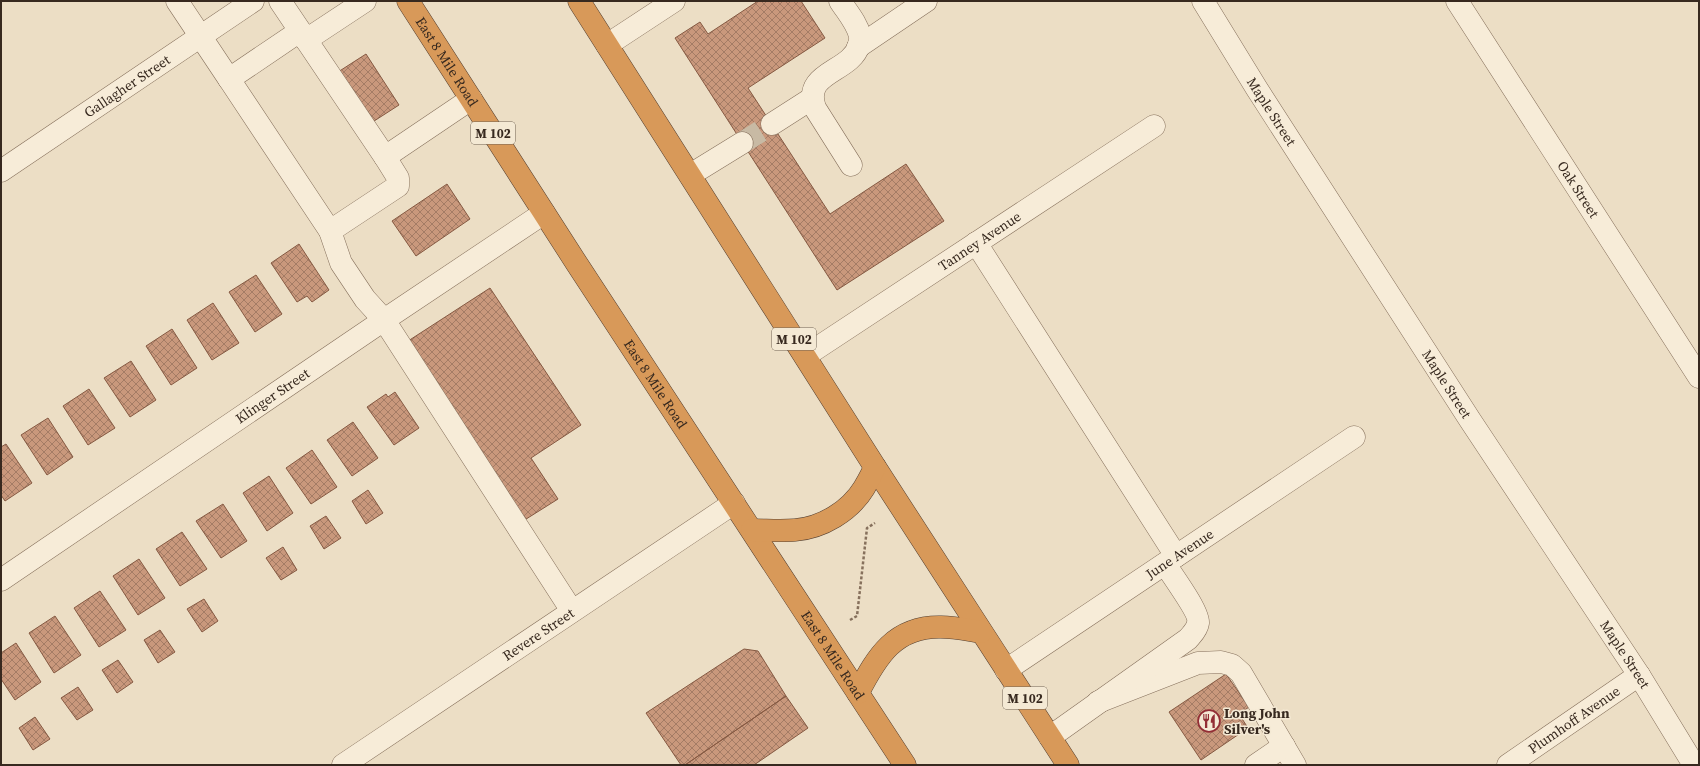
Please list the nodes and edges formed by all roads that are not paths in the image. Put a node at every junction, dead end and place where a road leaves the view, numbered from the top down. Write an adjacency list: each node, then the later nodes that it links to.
1 (177, 1): 12 (street)
2 (253, 1): 12 (street, Gallagher Street)
3 (280, 1): 13 (street)
4 (365, 1): 13 (street)
5 (408, 1): 17 (highway, East 8 Mile Road / M 102)
6 (579, 1): 14 (highway, M 102)
7 (674, 1): 14 (street)
8 (840, 1): 15 (street)
9 (926, 1): 15 (street)
10 (1203, 1): 41 (street, Maple Street)
11 (1457, 1): 31 (street, Oak Street)
12 (200, 36): 16 (street); 24 (street, Gallagher Street)
13 (303, 36): 16 (street); 22 (street)
14 (607, 46): 25 (highway, M 102)
15 (858, 47): 18 (street)
16 (228, 79): 27 (street)
17 (471, 99): 22 (street); 26 (highway, East 8 Mile Road / M 102)
18 (811, 99): 19 (street); 23 (street)
19 (772, 124)
20 (1154, 126): 28 (street, Tanney Avenue)
21 (742, 143): 25 (street)
22 (385, 157): 27 (street)
23 (851, 165)
24 (1, 170)
25 (690, 175): 30 (highway, M 102)
26 (544, 213): 29 (street, Klinger Street); 34 (highway, East 8 Mile Road / M 102)
27 (330, 231): 29 (street)
28 (976, 243): 30 (street, Tanney Avenue); 36 (street)
29 (384, 320): 37 (street, Klinger Street); 38 (street)
30 (805, 356): 33 (highway, M 102)
31 (1699, 377)
32 (1354, 437): 36 (street, June Avenue)
33 (875, 466): 35 (highway); 39 (highway, M 102)
34 (734, 503): 35 (highway, East 8 Mile Road / M 102); 38 (street, Revere Street)
35 (752, 530): 42 (highway, East 8 Mile Road / M 102)
36 (1171, 560): 40 (street, June Avenue); 43 (street)
37 (1, 580)
38 (572, 611): 46 (street, Revere Street)
39 (981, 632): 40 (highway, M 102); 42 (highway)
40 (1006, 670): 44 (highway, M 102)
41 (1639, 675): 51 (street, Plumhoff Avenue); 52 (street, Maple Street)
42 (858, 693): 47 (highway, East 8 Mile Road / M 102)
43 (1098, 702): 44 (street); 45 (street)
44 (1050, 737): 48 (highway, M 102)
45 (1284, 746): 49 (street); 50 (street)
46 (343, 765)
47 (905, 765)
48 (1068, 765)
49 (1256, 765)
50 (1295, 765)
51 (1508, 765)
52 (1694, 765)

